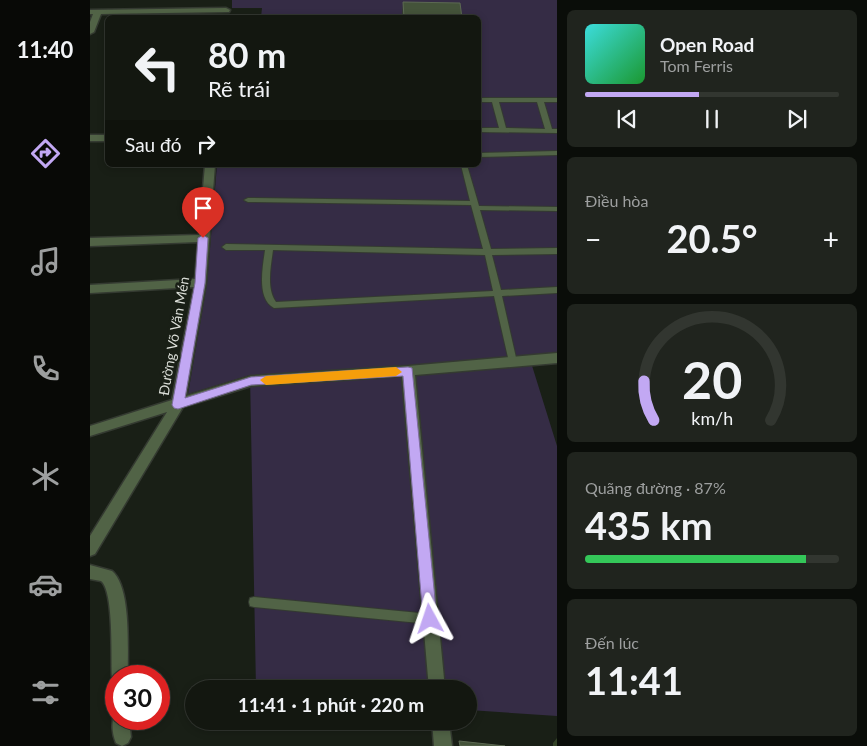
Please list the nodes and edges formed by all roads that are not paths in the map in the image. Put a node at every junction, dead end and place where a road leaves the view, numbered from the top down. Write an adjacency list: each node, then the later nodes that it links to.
1 (109, 0): 3 (street)
2 (227, 0): 5 (street)
3 (98, 12): 4 (street); 6 (street)
4 (149, 14): 5 (street)
5 (226, 14)
6 (90, 32)
7 (481, 100): 8 (lane)
8 (495, 100): 9 (lane); 12 (lane)
9 (540, 100): 10 (lane); 13 (lane)
10 (557, 100)
11 (481, 130): 12 (lane)
12 (503, 130): 13 (lane)
13 (553, 131)
14 (90, 138): 15 (street)
15 (105, 138)
16 (557, 153): 17 (lane)
17 (481, 155)
18 (210, 167): 23 (street, Đường Võ Văn Mén)
19 (465, 167): 21 (lane)
20 (248, 200): 21 (lane)
21 (475, 206): 22 (lane); 28 (lane)
22 (557, 209)
23 (203, 238): 24 (street); 29 (street, Đường Võ Văn Mén)
24 (90, 242)
25 (226, 247): 26 (lane)
26 (269, 247): 28 (lane); 32 (lane)
27 (557, 251): 28 (lane)
28 (488, 252): 32 (lane)
29 (200, 283): 30 (street); 36 (street, Đường Võ Văn Mén)
30 (90, 289)
31 (557, 290): 32 (lane)
32 (498, 295): 34 (lane)
33 (557, 358): 34 (street)
34 (513, 362): 35 (street)
35 (408, 371): 36 (street); 41 (street)
36 (178, 405): 37 (street); 38 (street, Đường Võ Văn Mén)
37 (90, 431)
38 (90, 549)
39 (90, 572): 42 (street)
40 (254, 602): 41 (lane)
41 (430, 619): 43 (street)
42 (119, 665)
43 (436, 680)
44 (122, 730): 46 (street)
45 (441, 730): 47 (street)
46 (122, 737)
47 (443, 746)

